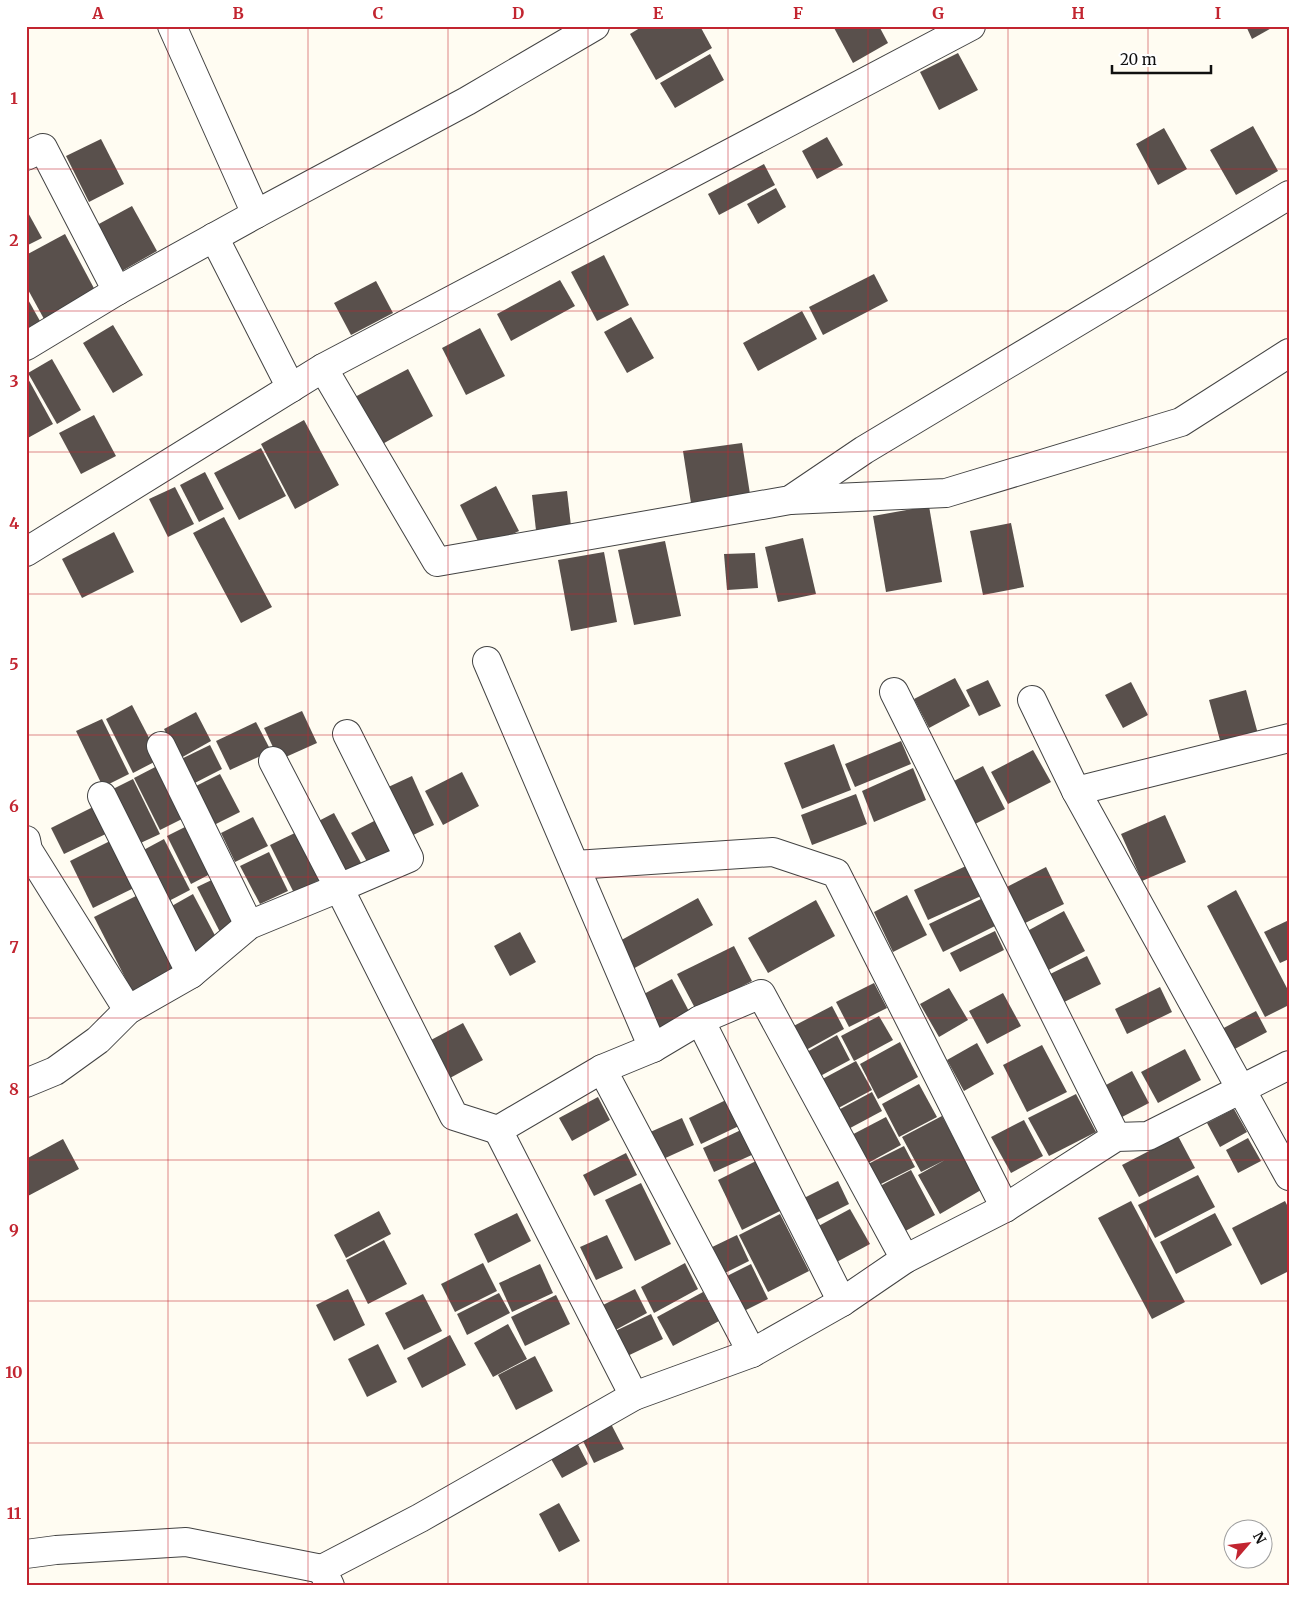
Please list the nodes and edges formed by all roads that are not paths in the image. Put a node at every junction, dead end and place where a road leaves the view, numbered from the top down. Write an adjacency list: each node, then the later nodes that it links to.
1 (172, 26): 6 (street)
2 (595, 26): 6 (street)
3 (970, 26): 11 (street)
4 (26, 156): 8 (street)
5 (1289, 195): 13 (street)
6 (256, 214): 7 (street)
7 (214, 237): 8 (street); 12 (street)
8 (117, 291): 9 (street)
9 (26, 346)
10 (1289, 353): 13 (street)
11 (322, 368): 12 (street); 13 (street)
12 (291, 388): 14 (street)
13 (790, 500)
14 (26, 552)
15 (487, 661): 25 (street)
16 (894, 692): 37 (street)
17 (1032, 700): 22 (street)
18 (347, 734): 26 (street)
19 (1289, 738): 22 (street)
20 (161, 746): 27 (street)
21 (273, 761): 26 (street)
22 (1076, 791): 35 (street)
23 (102, 796): 28 (street)
24 (26, 840): 29 (street)
25 (575, 865): 31 (street); 39 (street)
26 (339, 888): 27 (street); 36 (street)
27 (249, 925): 28 (street)
28 (191, 974): 29 (street)
29 (128, 1010): 34 (street)
30 (700, 1020): 31 (street); 40 (street); 41 (street)
31 (653, 1048): 33 (street)
32 (1289, 1065): 35 (street)
33 (602, 1069): 36 (street); 42 (street)
34 (26, 1084)
35 (1241, 1090): 37 (street); 38 (street)
36 (498, 1130): 43 (street)
37 (1116, 1137): 39 (street)
38 (1289, 1176)
39 (1005, 1208): 40 (street)
40 (904, 1259): 41 (street)
41 (842, 1302): 42 (street)
42 (752, 1352): 43 (street)
43 (634, 1396): 45 (street)
44 (26, 1554): 45 (street)
45 (326, 1578)

